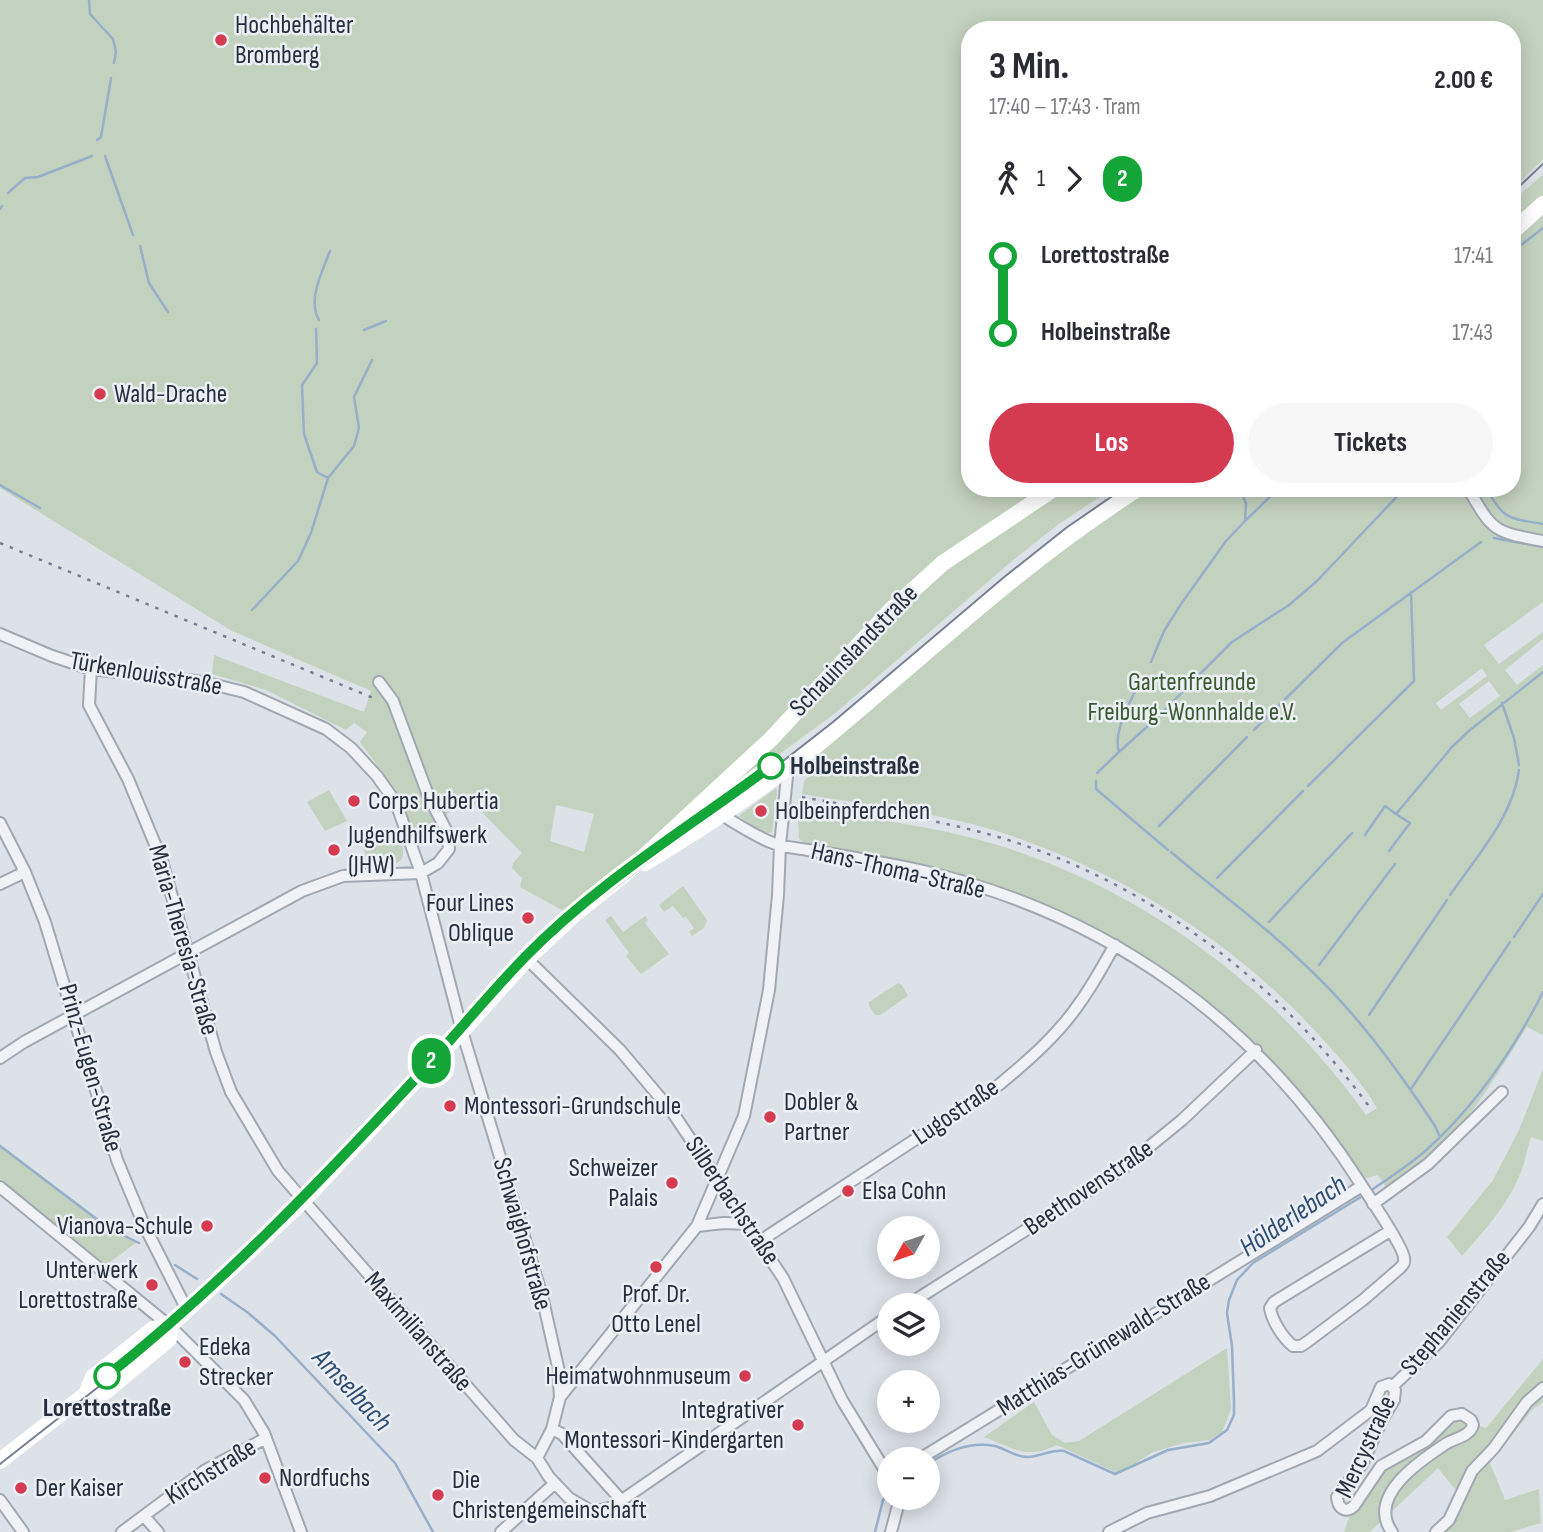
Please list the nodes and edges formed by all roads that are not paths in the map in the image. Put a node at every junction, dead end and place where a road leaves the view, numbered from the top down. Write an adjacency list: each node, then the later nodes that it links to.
1 (1543, 204): 2 (main road)
2 (1521, 224)
3 (1041, 497): 16 (main road, Schauinslandstraße)
4 (1126, 497): 10 (main road, Schauinslandstraße)
5 (1473, 497): 6 (street)
6 (1543, 541)
7 (0, 634): 8 (street, Türkenlouisstraße)
8 (91, 668): 15 (street, Türkenlouisstraße); 19 (street, Maria-Theresia-Straße)
9 (379, 682): 15 (street)
10 (789, 768): 11 (main road, Schauinslandstraße); 13 (street)
11 (722, 815): 13 (street); 16 (main road, Schauinslandstraße)
12 (0, 823): 14 (street, Prinz-Eugen-Straße)
13 (780, 845): 18 (street, Hans-Thoma-Straße); 26 (street)
14 (25, 872): 17 (street); 21 (street, Prinz-Eugen-Straße)
15 (421, 873): 19 (street); 22 (street, Türkenlouisstraße)
16 (625, 874): 20 (main road)
17 (0, 884)
18 (1115, 944): 23 (street, Hans-Thoma-Straße); 34 (street, Lugostraße)
19 (189, 951): 21 (street); 29 (street, Maria-Theresia-Straße)
20 (527, 959): 22 (main road); 26 (street, Silberbachstraße)
21 (73, 1015): 24 (street); 36 (street, Prinz-Eugen-Straße)
22 (462, 1031): 29 (main road); 42 (street, Schwaighofstraße)
23 (1256, 1050): 28 (street, Hans-Thoma-Straße); 35 (street, Beethovenstraße)
24 (0, 1058)
25 (1502, 1092): 28 (street, Matthias-Grünewald-Straße)
26 (718, 1180): 31 (street, Silberbachstraße); 32 (street)
27 (0, 1187): 38 (street)
28 (1367, 1194): 33 (street, Hans-Thoma-Straße); 45 (street, Matthias-Grünewald-Straße)
29 (303, 1201): 36 (main road); 46 (street, Maximilianstraße)
30 (1543, 1205): 40 (street, Stephanienstraße)
31 (747, 1224): 32 (street); 34 (street, Silberbachstraße)
32 (697, 1226): 42 (street)
33 (1390, 1231): 33 (street, Hans-Thoma-Straße)
34 (760, 1241): 39 (street, Silberbachstraße)
35 (926, 1293)
36 (187, 1310): 38 (main road)
37 (877, 1325): 39 (street)
38 (170, 1326): 44 (street); 48 (main road)
39 (823, 1361): 47 (street, Silberbachstraße); 51 (street)
40 (1393, 1386): 60 (street, Mercystraße); 61 (street, Mercystraße)
41 (1543, 1388): 62 (street)
42 (560, 1397): 43 (street)
43 (552, 1429): 46 (street); 51 (street)
44 (266, 1438): 53 (street, Kirchstraße); 57 (street)
45 (940, 1447)
46 (537, 1458): 49 (street, Maximilianstraße)
47 (877, 1458)
48 (0, 1461)
49 (555, 1483): 51 (street, Maximilianstraße); 58 (street)
50 (0, 1500): 54 (street)
51 (622, 1501)
52 (897, 1510): 59 (street)
53 (144, 1516): 55 (street, Kirchstraße); 56 (street)
54 (23, 1532)
55 (122, 1532)
56 (158, 1532)
57 (301, 1532)
58 (501, 1532)
59 (891, 1532)
60 (1109, 1532)
61 (1391, 1532)
62 (1436, 1532)

